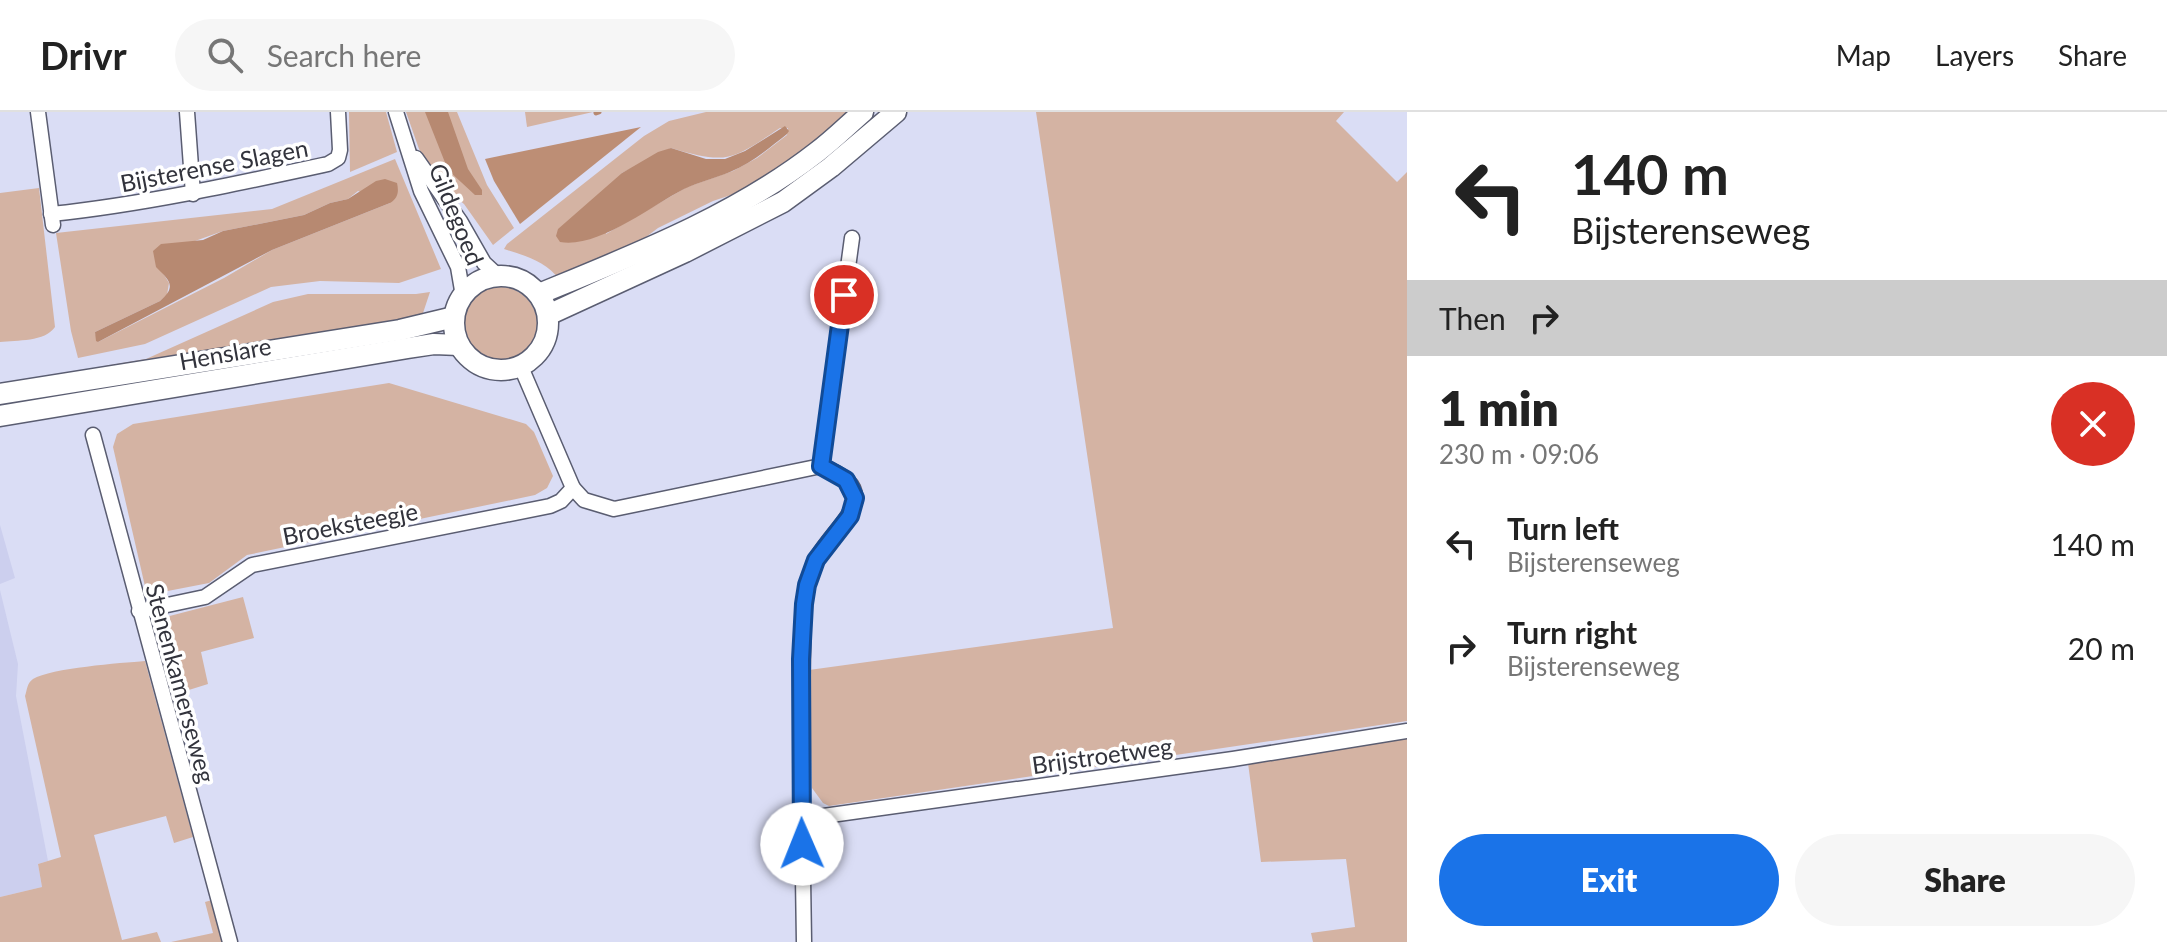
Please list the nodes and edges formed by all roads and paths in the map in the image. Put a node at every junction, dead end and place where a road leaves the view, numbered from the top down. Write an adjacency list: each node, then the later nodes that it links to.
1 (38, 112): 8 (street, Bijsterense Slagen)
2 (187, 112): 8 (street)
3 (338, 112): 8 (street, Bijsterense Slagen)
4 (396, 112): 7 (street, Gildegoed)
5 (863, 112): 11 (street)
6 (896, 112): 13 (street)
7 (409, 148): 10 (street, Gildegoed); 12 (street, Gildegoed)
8 (193, 194)
9 (852, 238): 20 (street)
10 (498, 276): 11 (street); 12 (street)
11 (539, 294): 13 (street)
12 (463, 296): 14 (street)
13 (548, 315): 16 (street)
14 (454, 317): 15 (street); 17 (street, Henslare)
15 (459, 345): 16 (street); 18 (street, Henslare)
16 (521, 367): 21 (street)
17 (0, 394)
18 (0, 416)
19 (93, 435): 22 (street, Stenenkamerseweg)
20 (821, 466): 21 (street); 24 (street)
21 (573, 488): 22 (street, Broeksteegje)
22 (139, 611): 25 (street, Stenenkamerseweg)
23 (1407, 731): 24 (street, Brijstroetweg)
24 (802, 819): 26 (street)
25 (230, 942)
26 (804, 942)

